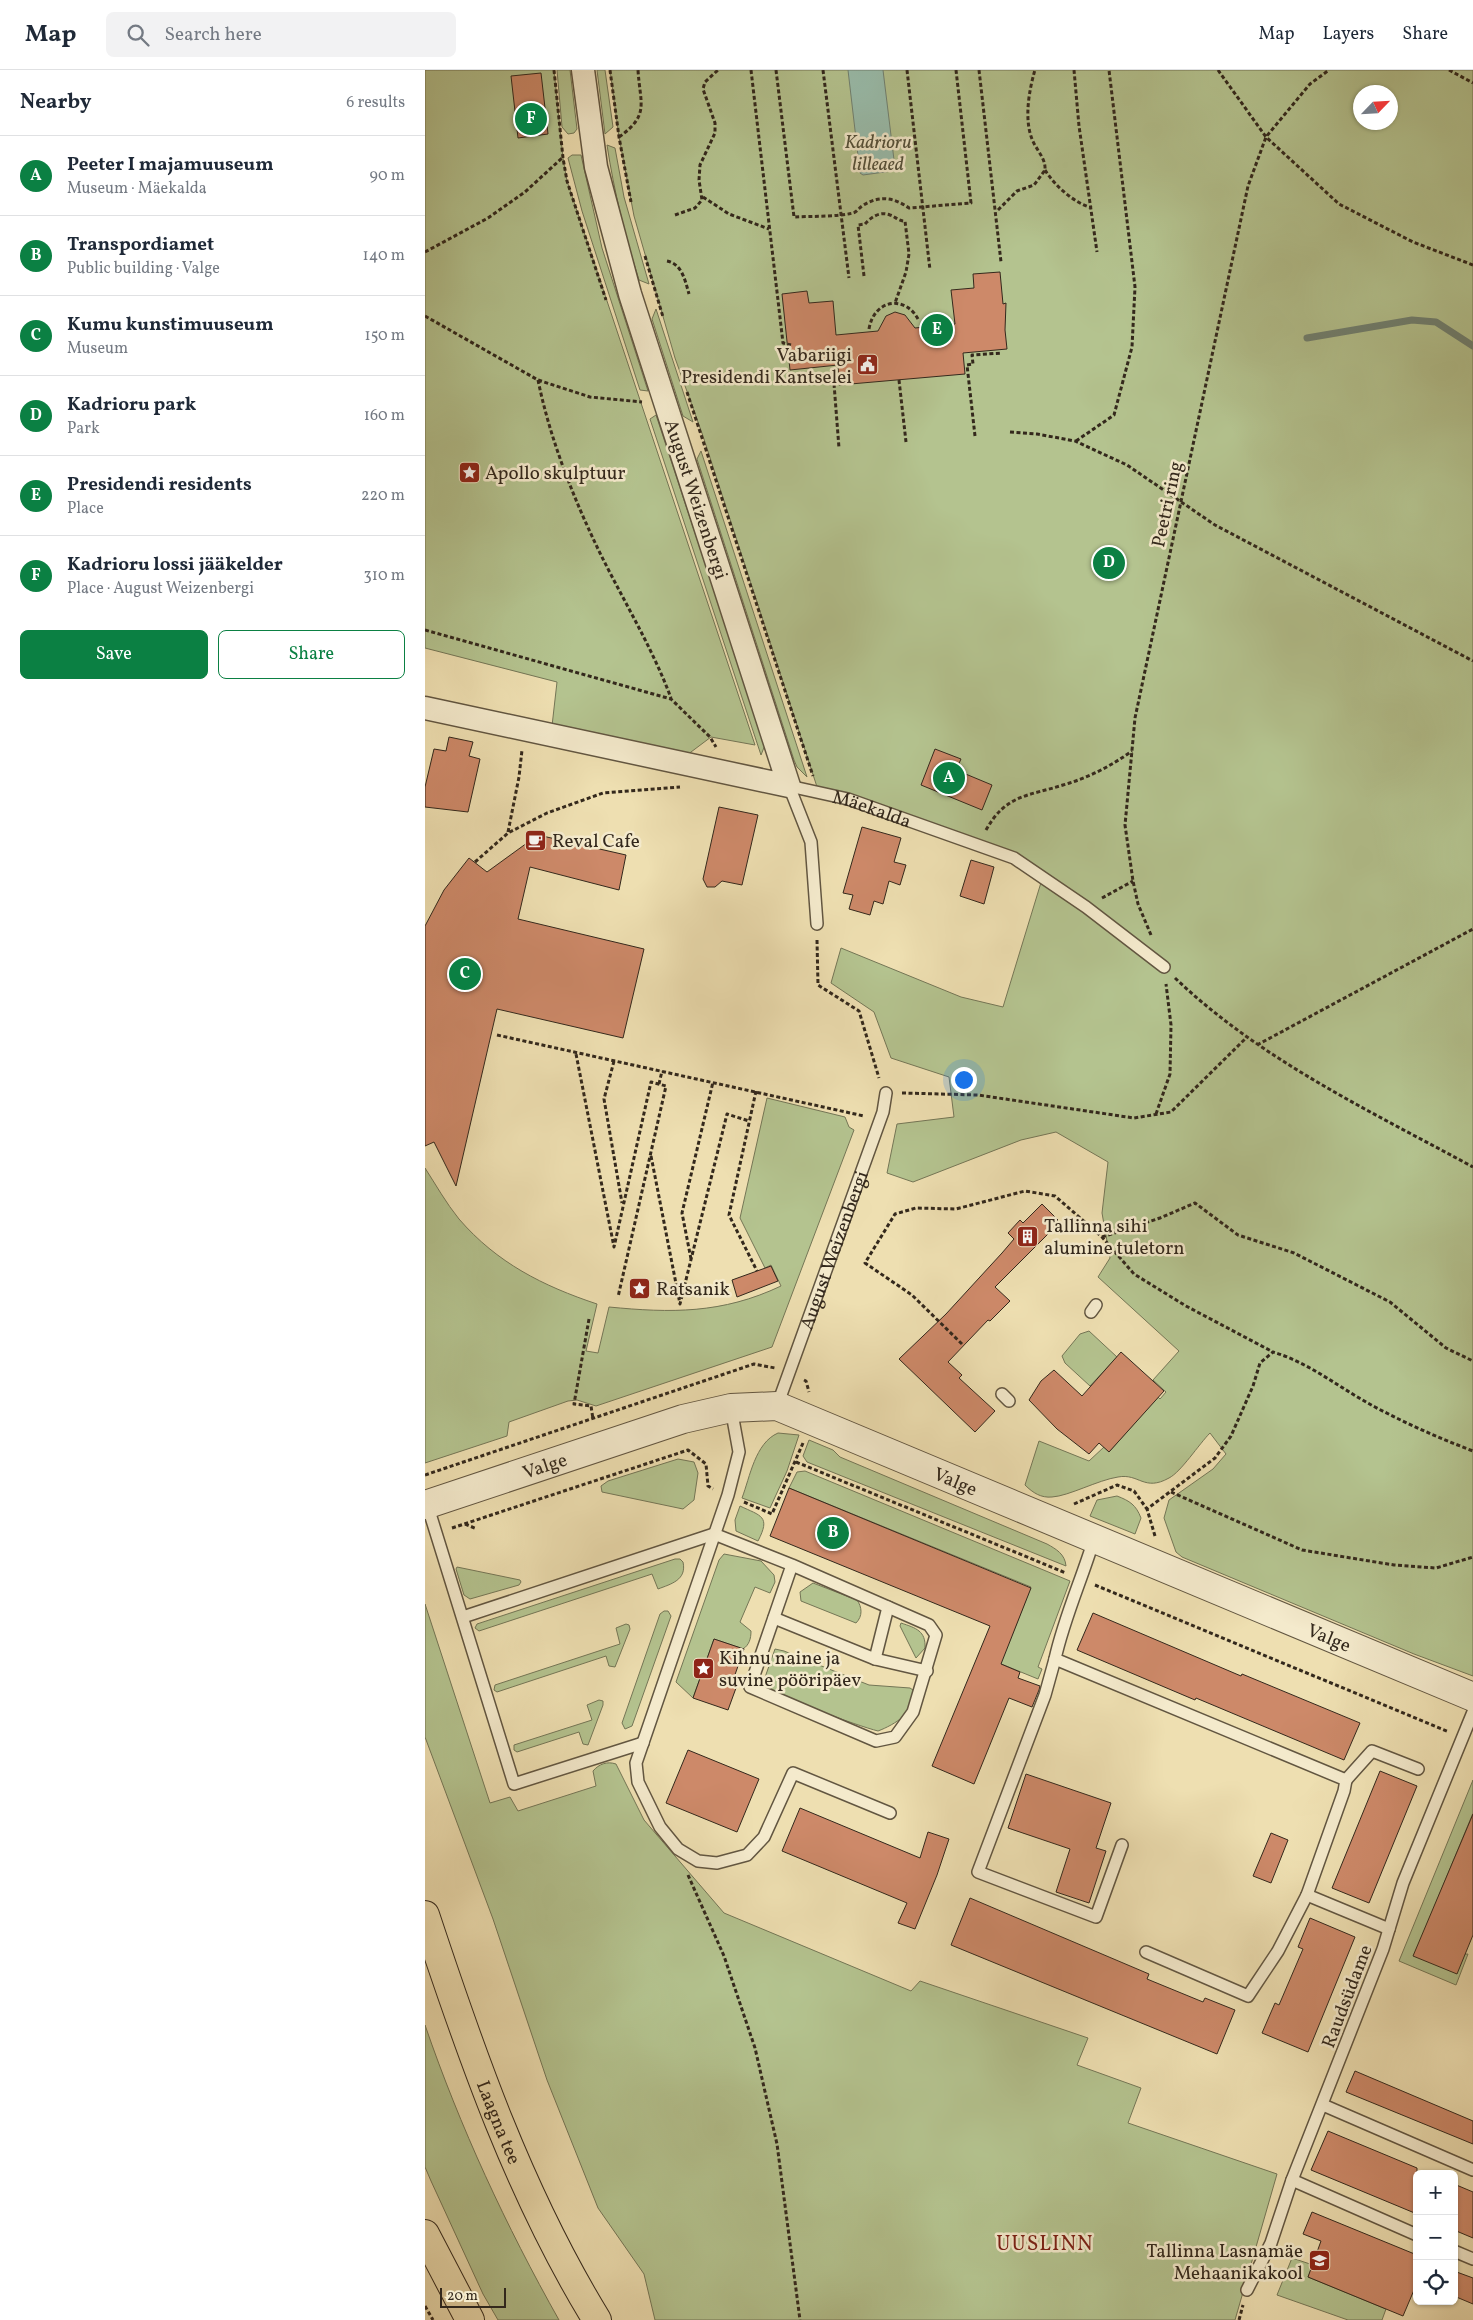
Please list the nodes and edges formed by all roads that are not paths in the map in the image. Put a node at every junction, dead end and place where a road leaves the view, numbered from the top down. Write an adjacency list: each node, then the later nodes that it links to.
1 (583, 70): 3 (street, August Weizenbergi)
2 (425, 708): 3 (street, Mäekalda)
3 (789, 786): 4 (lane, August Weizenbergi); 5 (lane, Mäekalda)
4 (817, 924)
5 (1164, 968)
6 (886, 1093): 7 (lane, August Weizenbergi)
7 (777, 1406): 8 (street, Valge); 11 (street, Valge)
8 (731, 1408): 9 (street, Valge); 10 (lane)
9 (426, 1505): 14 (lane)
10 (714, 1534): 12 (lane); 14 (lane); 21 (lane)
11 (1094, 1539): 17 (lane); 19 (street, Valge)
12 (792, 1565): 13 (lane); 15 (lane)
13 (888, 1607): 16 (lane); 18 (lane)
14 (463, 1618): 21 (lane)
15 (773, 1618): 16 (lane); 18 (lane)
16 (875, 1659): 18 (lane)
17 (1055, 1659): 23 (lane); 25 (lane)
18 (927, 1671)
19 (1473, 1697)
20 (1473, 1712): 28 (lane, Raudsüdame)
21 (643, 1743): 24 (lane)
22 (1418, 1769): 23 (lane)
23 (1346, 1780): 26 (lane)
24 (890, 1812)
25 (1122, 1845)
26 (1307, 1895): 28 (lane); 29 (lane)
27 (425, 1915): 39 (main road, Laagna tee)
28 (1389, 1929): 30 (lane, Raudsüdame)
29 (1147, 1952)
30 (1323, 2106): 31 (lane); 32 (lane, Raudsüdame)
31 (1473, 2170)
32 (1292, 2180): 33 (lane); 37 (lane, Raudsüdame)
33 (1413, 2233)
34 (425, 2234): 38 (main road)
35 (1458, 2253): 36 (lane)
36 (1473, 2259)
37 (1247, 2290)
38 (470, 2320)
39 (597, 2320)

